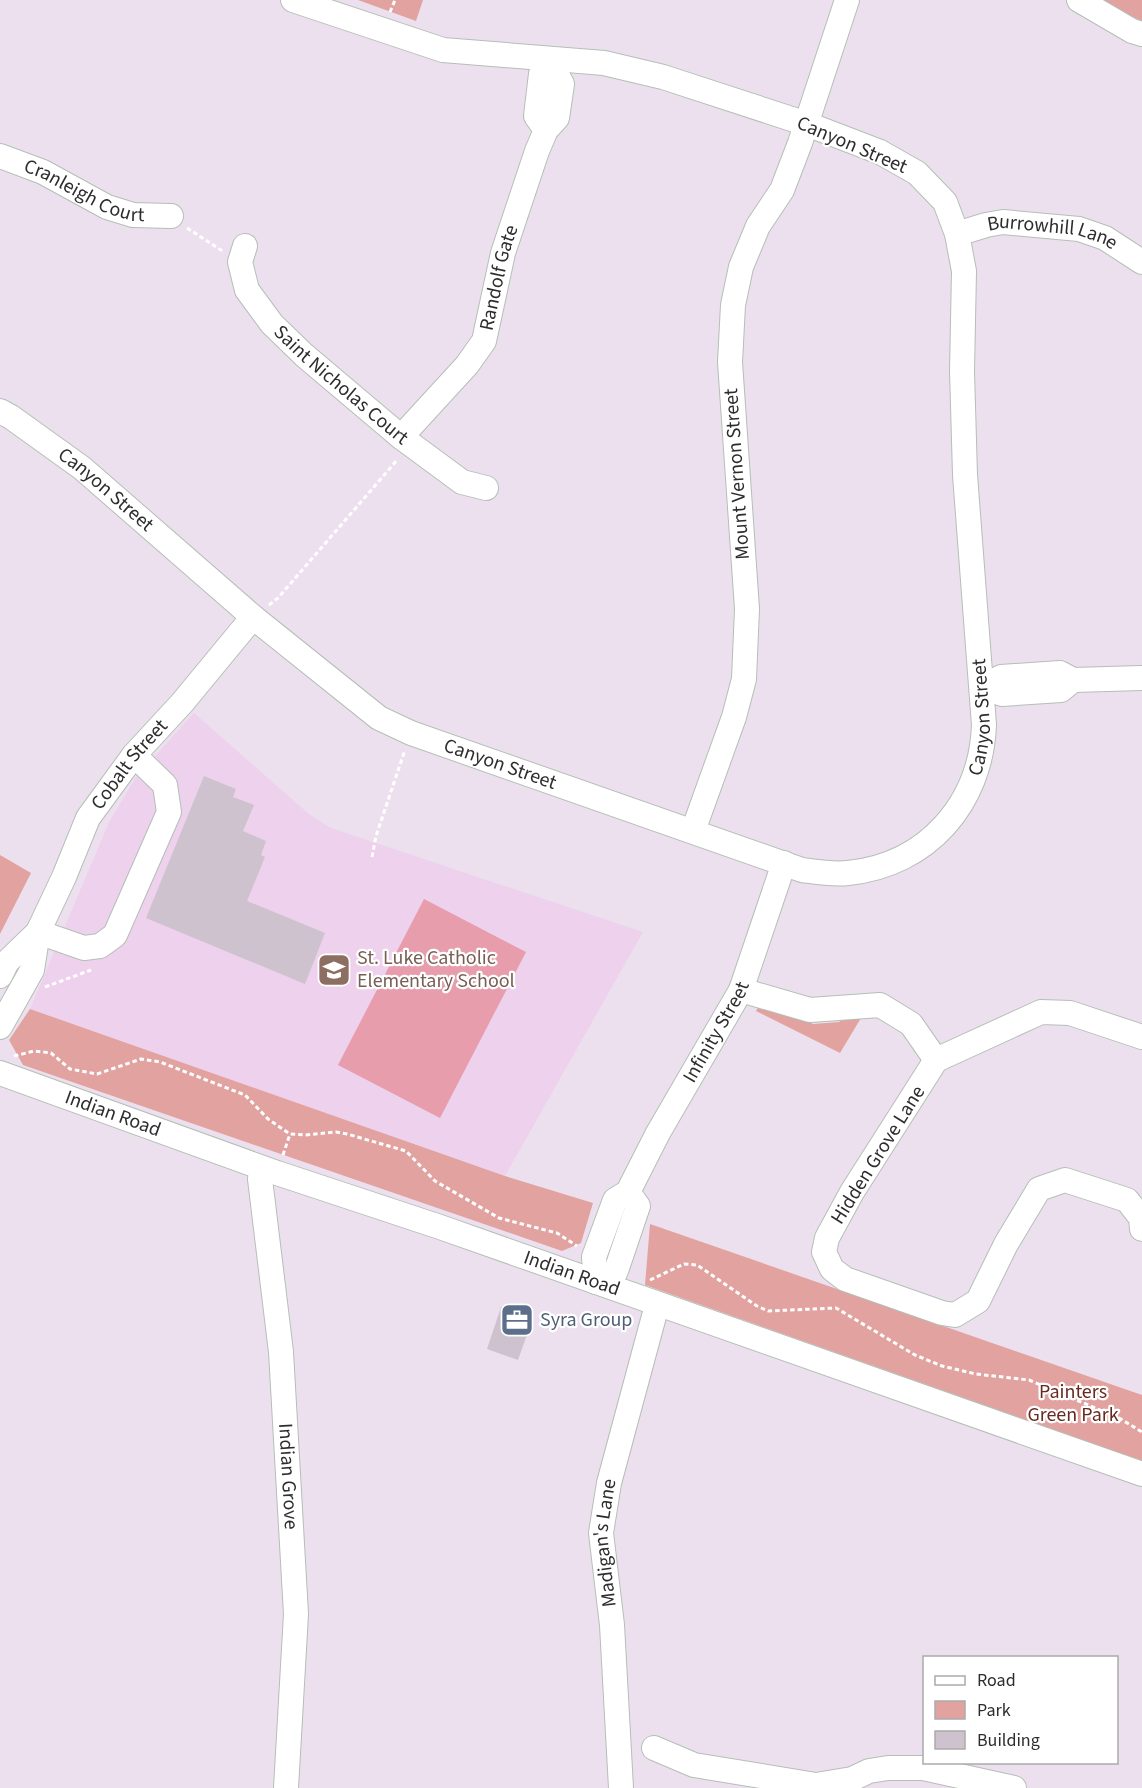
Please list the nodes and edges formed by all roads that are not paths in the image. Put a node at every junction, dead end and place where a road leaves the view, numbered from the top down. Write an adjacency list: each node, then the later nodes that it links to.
1 (293, 0): 5 (street, Canyon Street)
2 (847, 0): 6 (street, Mount Vernon Street)
3 (1079, 0): 4 (street)
4 (1142, 34)
5 (549, 60): 6 (street, Canyon Street); 13 (street, Randolf Gate)
6 (807, 124): 9 (street, Canyon Street); 19 (street, Mount Vernon Street)
7 (0, 156): 8 (street, Cranleigh Court)
8 (171, 216)
9 (957, 234): 11 (street, Burrowhill Lane); 17 (street, Canyon Street)
10 (243, 254): 13 (street, Saint Nicholas Court)
11 (1142, 262)
12 (0, 411): 15 (street, Canyon Street)
13 (401, 437): 14 (street, Saint Nicholas Court)
14 (486, 488)
15 (253, 617): 18 (street, Cobalt Street); 19 (street, Canyon Street)
16 (1142, 678): 17 (street)
17 (982, 687): 20 (street, Canyon Street)
18 (134, 754): 21 (street, Cobalt Street); 21 (street)
19 (693, 831): 20 (street, Canyon Street)
20 (784, 863): 23 (street, Infinity Street)
21 (38, 932): 22 (street, Cobalt Street); 24 (street, Cobalt Street)
22 (0, 976)
23 (741, 990): 26 (street); 29 (street, Infinity Street)
24 (0, 1027)
25 (1142, 1037): 26 (street)
26 (936, 1060): 30 (street, Hidden Grove Lane)
27 (4, 1065): 28 (street, Indian Road)
28 (262, 1168): 31 (street, Indian Road); 35 (street, Indian Grove)
29 (628, 1192): 31 (street, Infinity Street); 31 (street)
30 (1142, 1229)
31 (596, 1282): 32 (street, Indian Road)
32 (657, 1305): 33 (street, Indian Road); 36 (street, Madigan's Lane)
33 (1142, 1474)
34 (654, 1748): 37 (street)
35 (286, 1788)
36 (621, 1788)
37 (1014, 1788)

